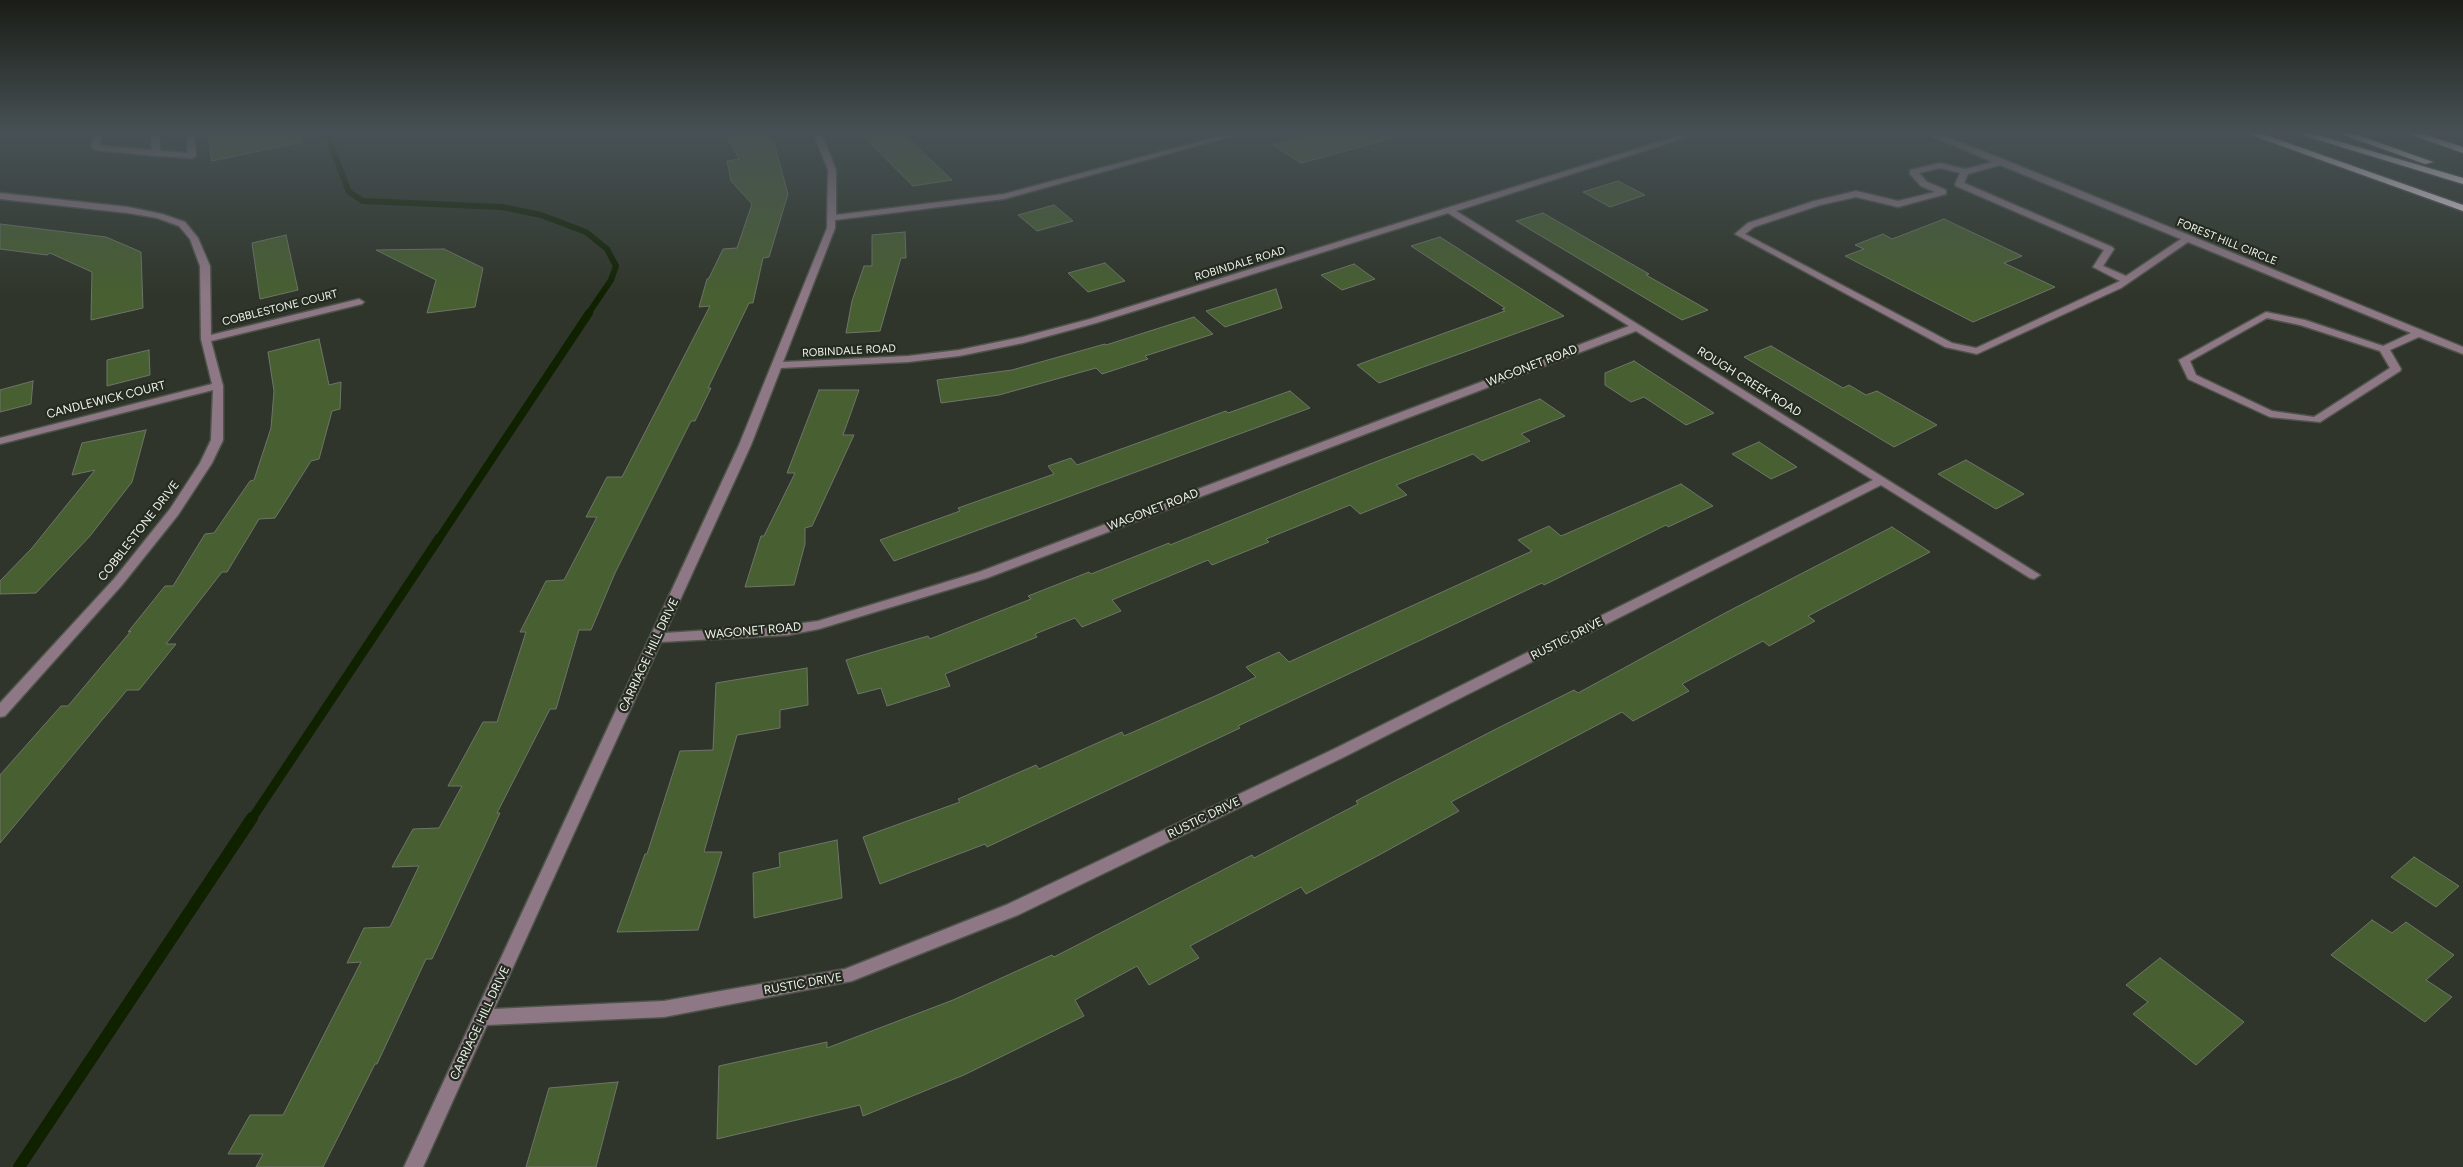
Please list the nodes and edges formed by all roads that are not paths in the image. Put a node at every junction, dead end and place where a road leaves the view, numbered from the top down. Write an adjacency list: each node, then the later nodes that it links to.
1 (832, 186): 11 (street, CARRIAGE HILL DRIVE)
2 (1040, 186): 11 (street)
3 (1527, 186): 10 (street, ROBINDALE ROAD)
4 (1930, 186): 13 (street)
5 (1965, 186): 13 (street)
6 (2062, 186): 12 (street, FOREST HILL CIRCLE)
7 (2402, 186): 9 (highway)
8 (0, 196): 17 (street, COBBLESTONE DRIVE)
9 (2463, 208)
10 (1450, 211): 15 (street, ROUGH CREEK ROAD); 20 (street, ROBINDALE ROAD)
11 (832, 218): 20 (street, CARRIAGE HILL DRIVE)
12 (2188, 238): 13 (street); 16 (street, FOREST HILL CIRCLE)
13 (2126, 280)
14 (359, 302): 17 (street, COBBLESTONE COURT)
15 (1636, 327): 23 (street, ROUGH CREEK ROAD); 25 (street, WAGONET ROAD)
16 (2419, 333): 18 (street); 19 (street, FOREST HILL CIRCLE)
17 (206, 339): 21 (street, COBBLESTONE DRIVE)
18 (2384, 350): 18 (street)
19 (2463, 351)
20 (777, 365): 25 (street, CARRIAGE HILL DRIVE)
21 (218, 386): 22 (street, CANDLEWICK COURT); 26 (street, COBBLESTONE DRIVE)
22 (0, 441)
23 (1882, 480): 24 (street, ROUGH CREEK ROAD); 27 (street, RUSTIC DRIVE)
24 (2034, 575)
25 (657, 638): 27 (street, CARRIAGE HILL DRIVE)
26 (0, 712)
27 (482, 1017): 28 (street, CARRIAGE HILL DRIVE)
28 (414, 1167)

